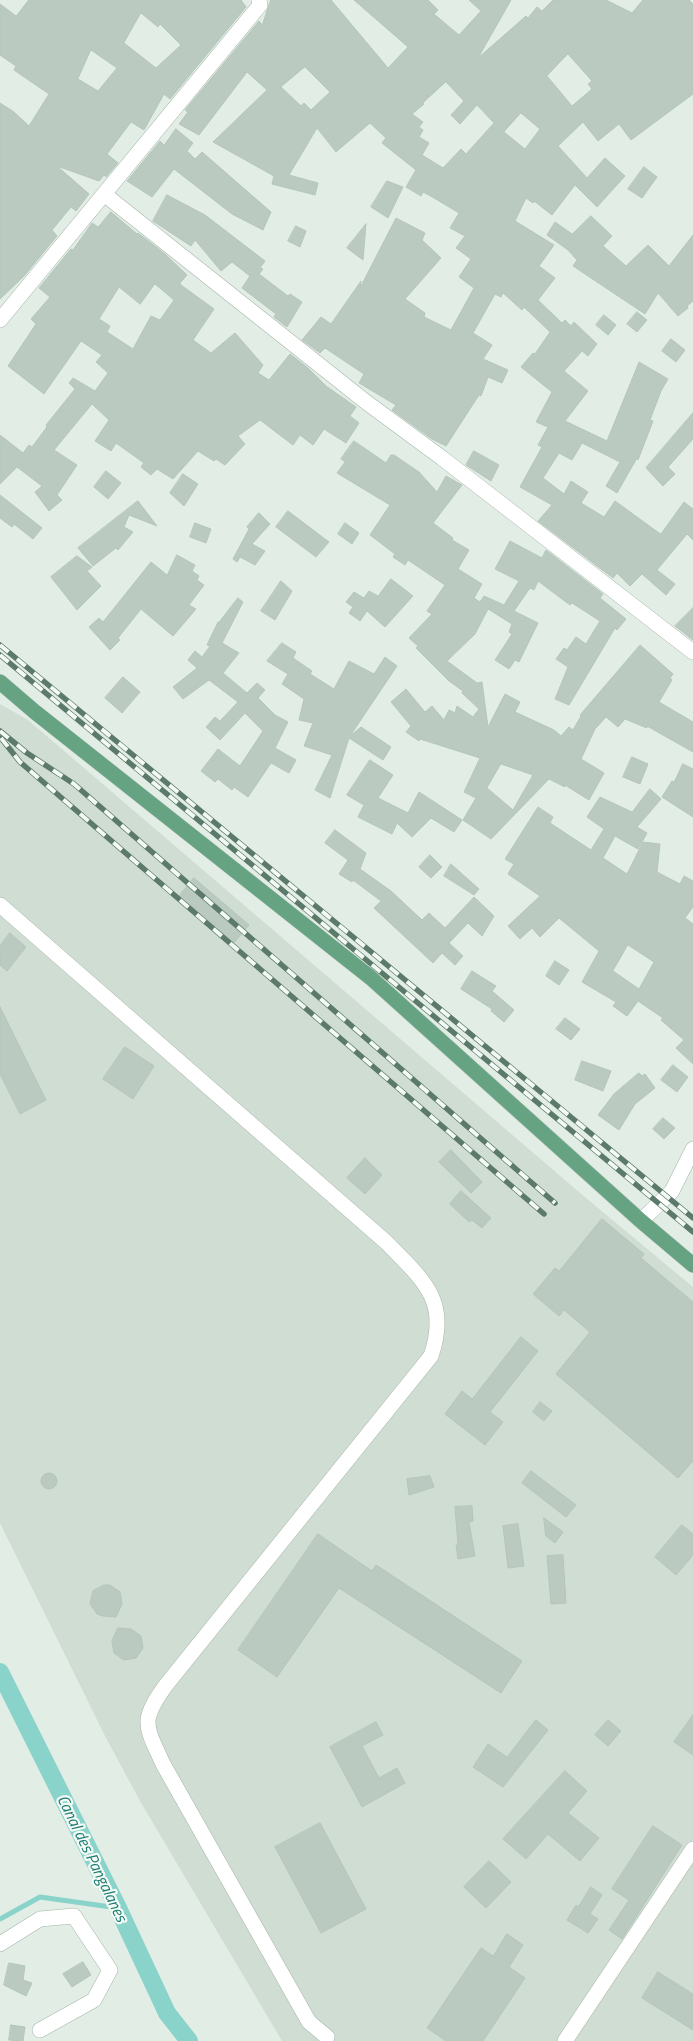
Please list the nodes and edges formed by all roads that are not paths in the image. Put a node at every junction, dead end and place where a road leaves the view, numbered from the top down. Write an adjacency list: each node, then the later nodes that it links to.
1 (260, 0): 2 (street)
2 (104, 194): 3 (street); 4 (street)
3 (0, 320)
4 (693, 652)
5 (0, 682): 8 (main road)
6 (0, 905): 13 (street)
7 (693, 1149): 8 (street)
8 (641, 1221): 9 (main road)
9 (693, 1264)
10 (693, 1849): 14 (street)
11 (0, 1944): 12 (street)
12 (40, 2030)
13 (327, 2037)
14 (565, 2041)

